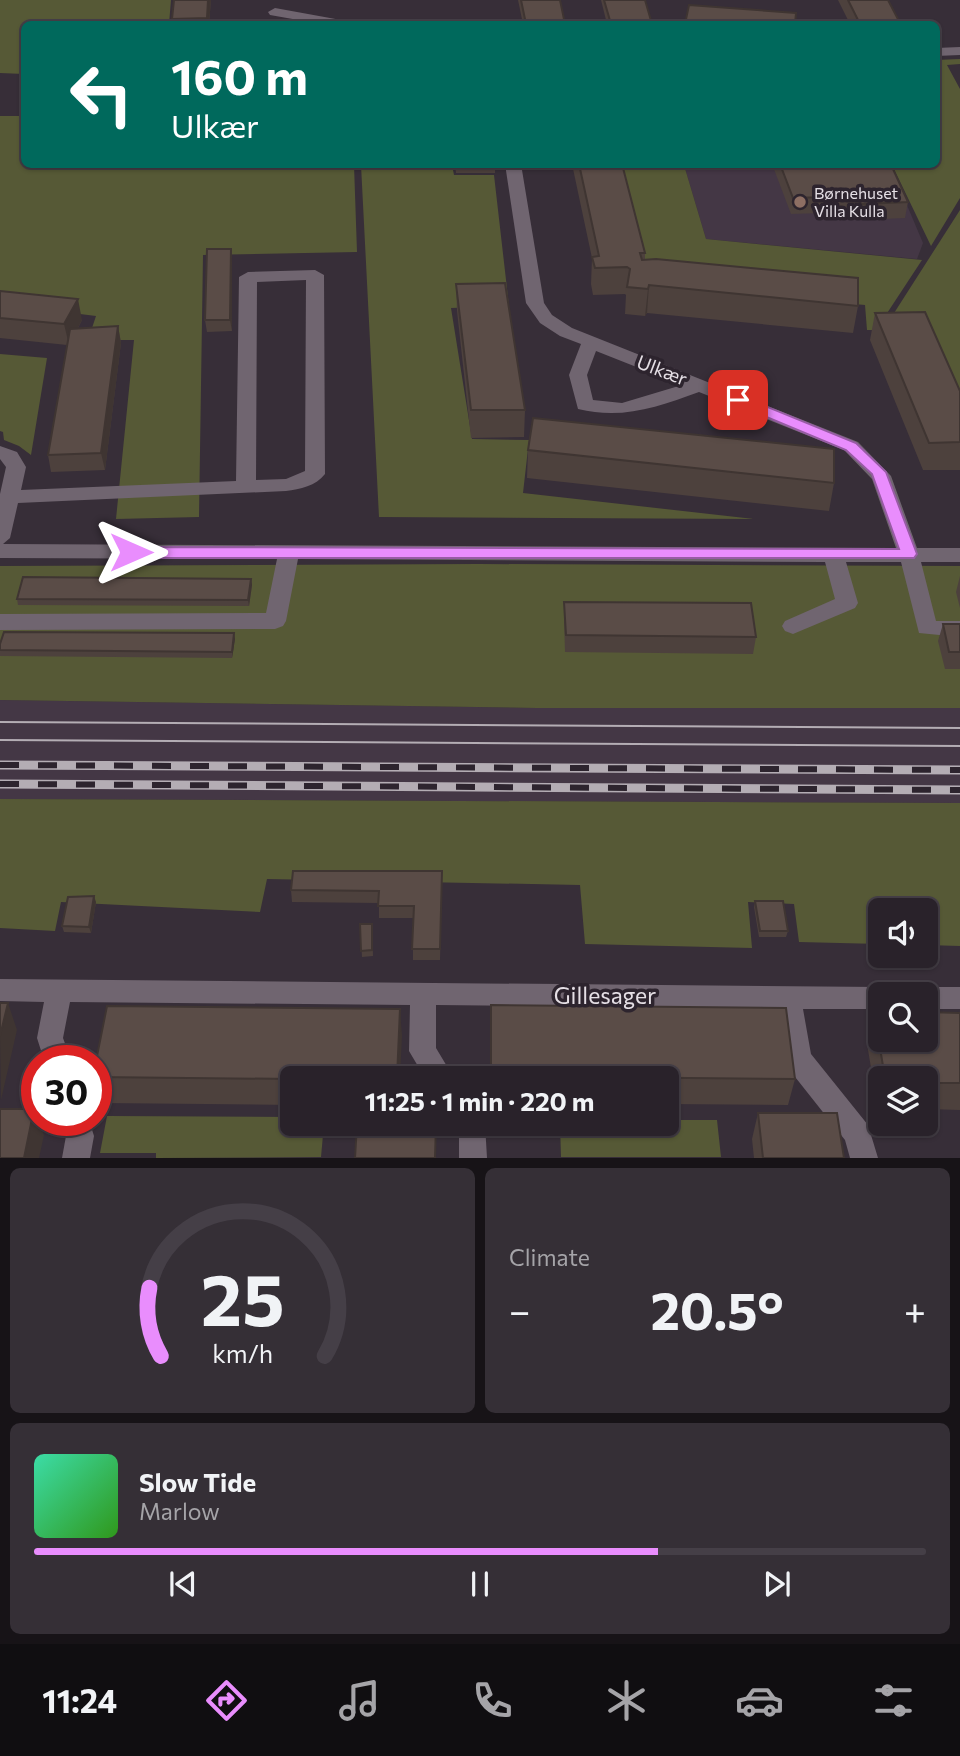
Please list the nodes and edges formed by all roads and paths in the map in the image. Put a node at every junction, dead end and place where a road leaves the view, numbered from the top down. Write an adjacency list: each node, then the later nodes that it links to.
1 (275, 12): 2 (street)
2 (324, 21)
3 (960, 51): 4 (street)
4 (940, 52)
5 (514, 168): 6 (street, Ulkær)
6 (590, 343): 7 (street, Ulkær); 7 (street)
7 (700, 384): 14 (street, Ulkær)
8 (0, 452): 10 (street)
9 (246, 488): 9 (street); 10 (street)
10 (11, 497): 11 (street)
11 (0, 538)
12 (0, 551): 13 (street)
13 (289, 554): 15 (street); 17 (street)
14 (909, 554): 15 (street); 16 (street); 19 (street, Ulkær)
15 (834, 555): 18 (street)
16 (960, 555)
17 (0, 622)
18 (793, 626)
19 (960, 629)
20 (0, 990): 21 (street, Gillesager)
21 (59, 991): 22 (street, Gillesager); 27 (street)
22 (423, 994): 23 (street, Gillesager); 28 (street)
23 (788, 997): 24 (street, Gillesager); 33 (street)
24 (868, 998)
25 (938, 998): 26 (street)
26 (960, 998)
27 (52, 1045)
28 (432, 1066)
29 (80, 1136): 31 (street)
30 (473, 1136): 32 (street)
31 (76, 1157)
32 (473, 1157)
33 (864, 1157)

